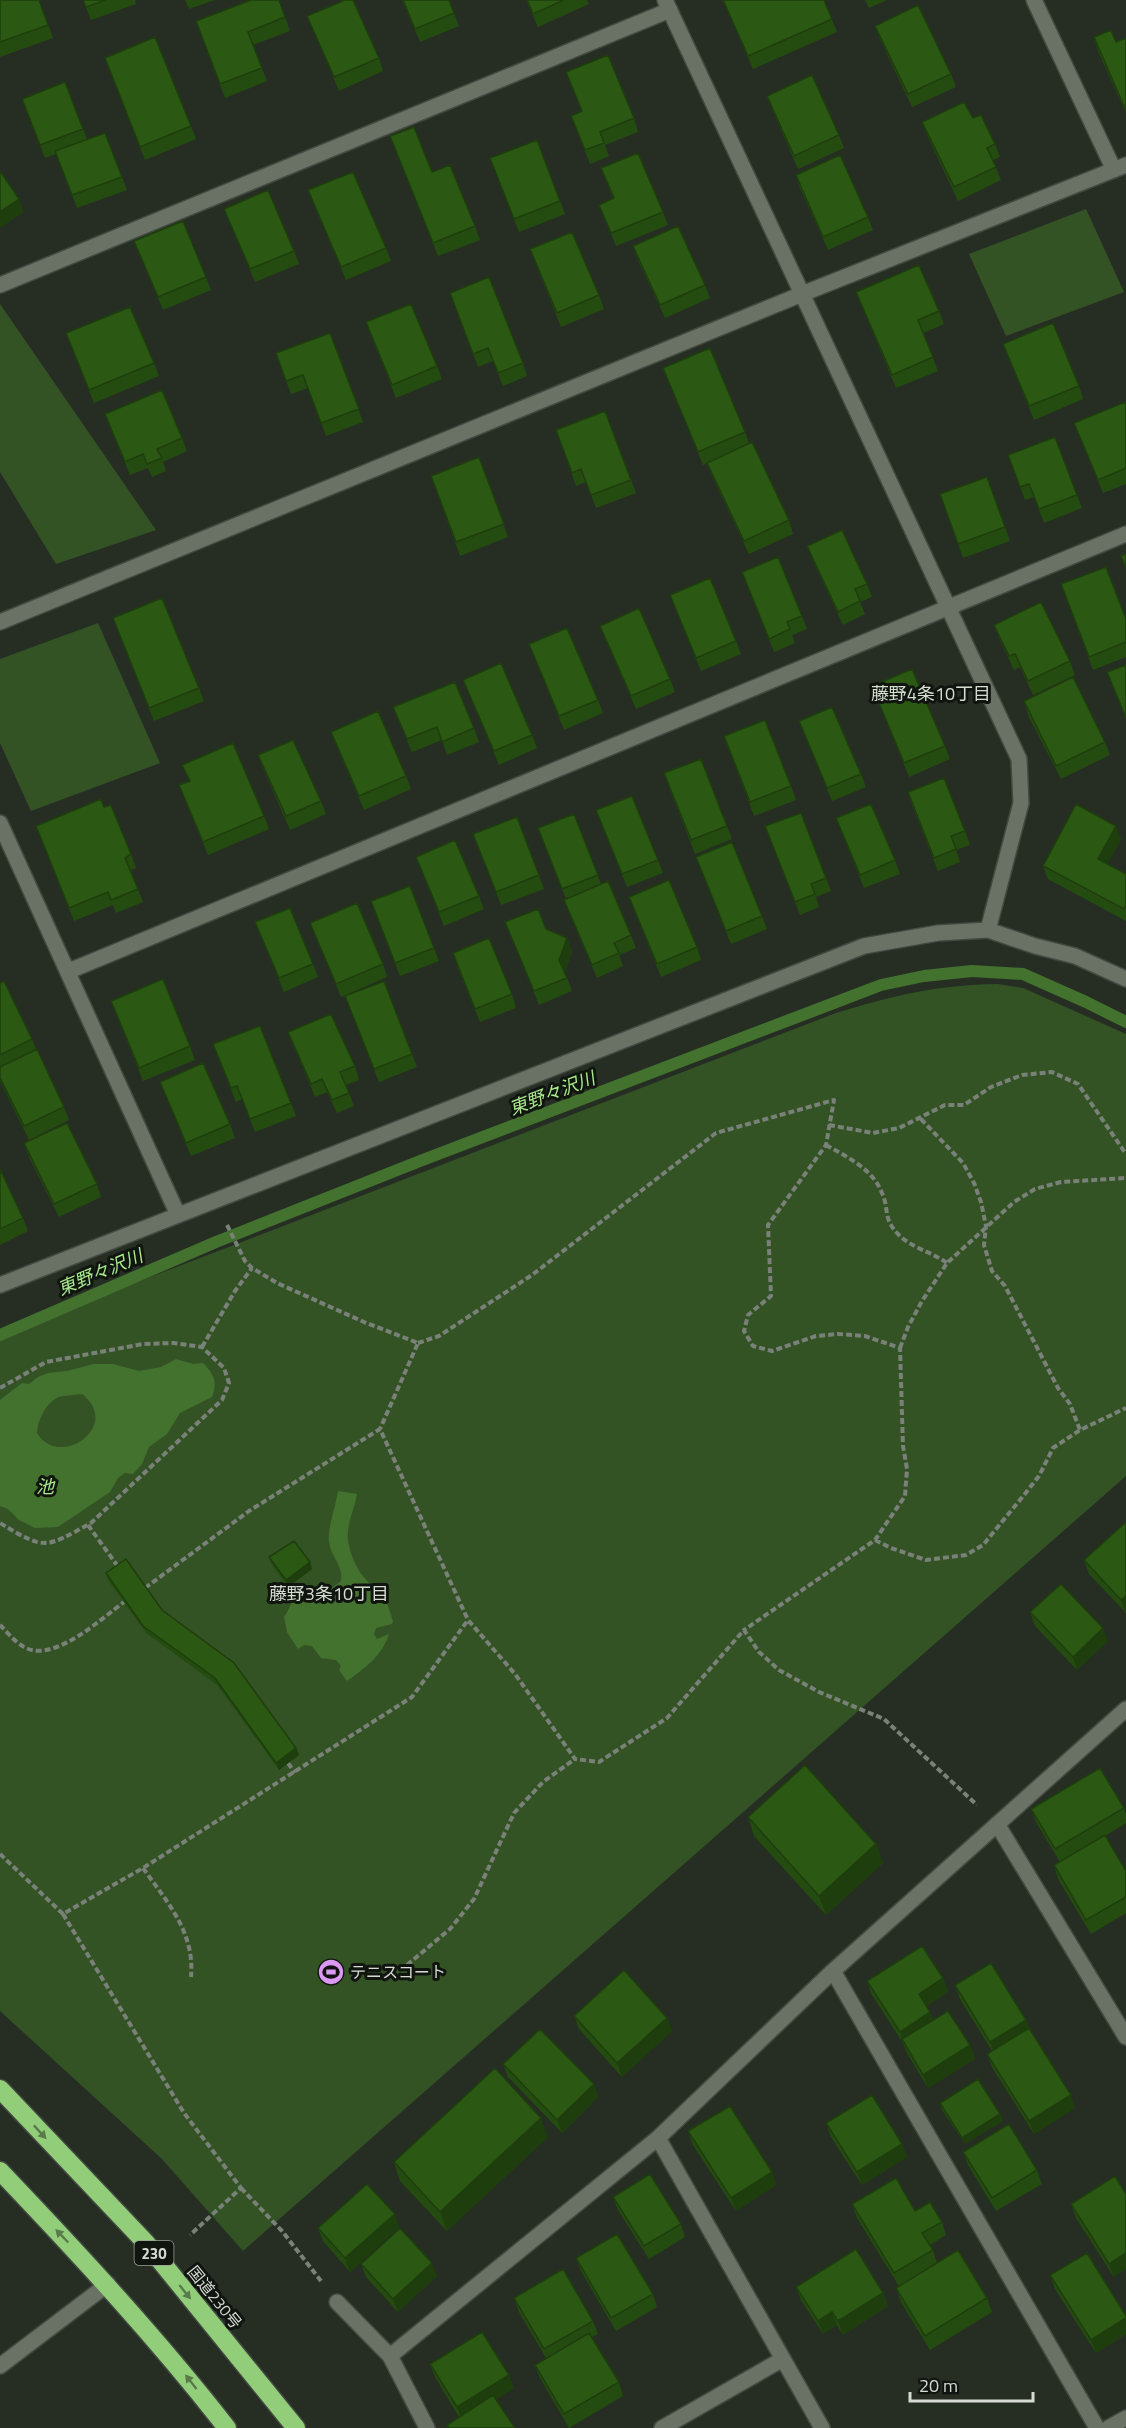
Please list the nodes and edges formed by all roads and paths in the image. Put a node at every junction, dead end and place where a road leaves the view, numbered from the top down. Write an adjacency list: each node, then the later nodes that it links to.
1 (1034, 0): 3 (street)
2 (667, 5): 4 (street); 5 (street)
3 (1120, 167): 5 (street)
4 (0, 285)
5 (802, 294): 7 (street); 8 (street)
6 (1126, 534): 7 (street)
7 (948, 608): 10 (street); 11 (street)
8 (0, 622)
9 (0, 823): 11 (street)
10 (988, 930): 12 (street); 18 (street)
11 (69, 971): 19 (street)
12 (1126, 979)
13 (921, 1119): 14 (path); 16 (path); 20 (path)
14 (830, 1125): 15 (path); 24 (path)
15 (826, 1145): 21 (path); 26 (path)
16 (1126, 1154)
17 (1126, 1178): 20 (path)
18 (215, 1201): 19 (street); 22 (path)
19 (178, 1215): 23 (street)
20 (986, 1226): 21 (path); 30 (path)
21 (947, 1263): 26 (path)
22 (252, 1269): 24 (path); 25 (path)
23 (0, 1285)
24 (418, 1343): 29 (path)
25 (202, 1347): 27 (path); 32 (path)
26 (900, 1348): 33 (path)
27 (0, 1388)
28 (1126, 1408): 30 (path)
29 (380, 1429): 35 (path); 37 (path)
30 (1080, 1430): 33 (path)
31 (0, 1523): 32 (path)
32 (88, 1525): 34 (path)
33 (875, 1539): 39 (path)
34 (122, 1571)
35 (145, 1588)
36 (124, 1602): 38 (path)
37 (468, 1620): 41 (path); 43 (path)
38 (0, 1625)
39 (744, 1630): 41 (path); 44 (path)
40 (1126, 1709): 44 (street)
41 (575, 1759): 48 (path)
42 (288, 1763): 43 (path)
43 (295, 1773): 46 (path)
44 (997, 1824): 49 (street); 51 (street)
45 (0, 1854): 47 (path)
46 (143, 1868): 47 (path); 50 (path)
47 (63, 1914): 55 (path)
48 (406, 1965)
49 (833, 1971): 53 (street); 68 (street)
50 (190, 1977)
51 (1126, 2037)
52 (0, 2089): 64 (highway, 国道230号 / 230, one-way to 64)
53 (658, 2138): 59 (street); 60 (street)
54 (0, 2171): 57 (highway, one-way to 54)
55 (242, 2188): 56 (path); 58 (path)
56 (190, 2235)
57 (108, 2284): 61 (street); 63 (highway, one-way to 57)
58 (337, 2302): 59 (street)
59 (390, 2356): 65 (street)
60 (783, 2359): 66 (street); 67 (street)
61 (0, 2366)
62 (1126, 2418): 69 (street)
63 (227, 2428)
64 (296, 2428)
65 (427, 2428)
66 (662, 2428)
67 (822, 2428)
68 (1097, 2428)
69 (1108, 2428)

